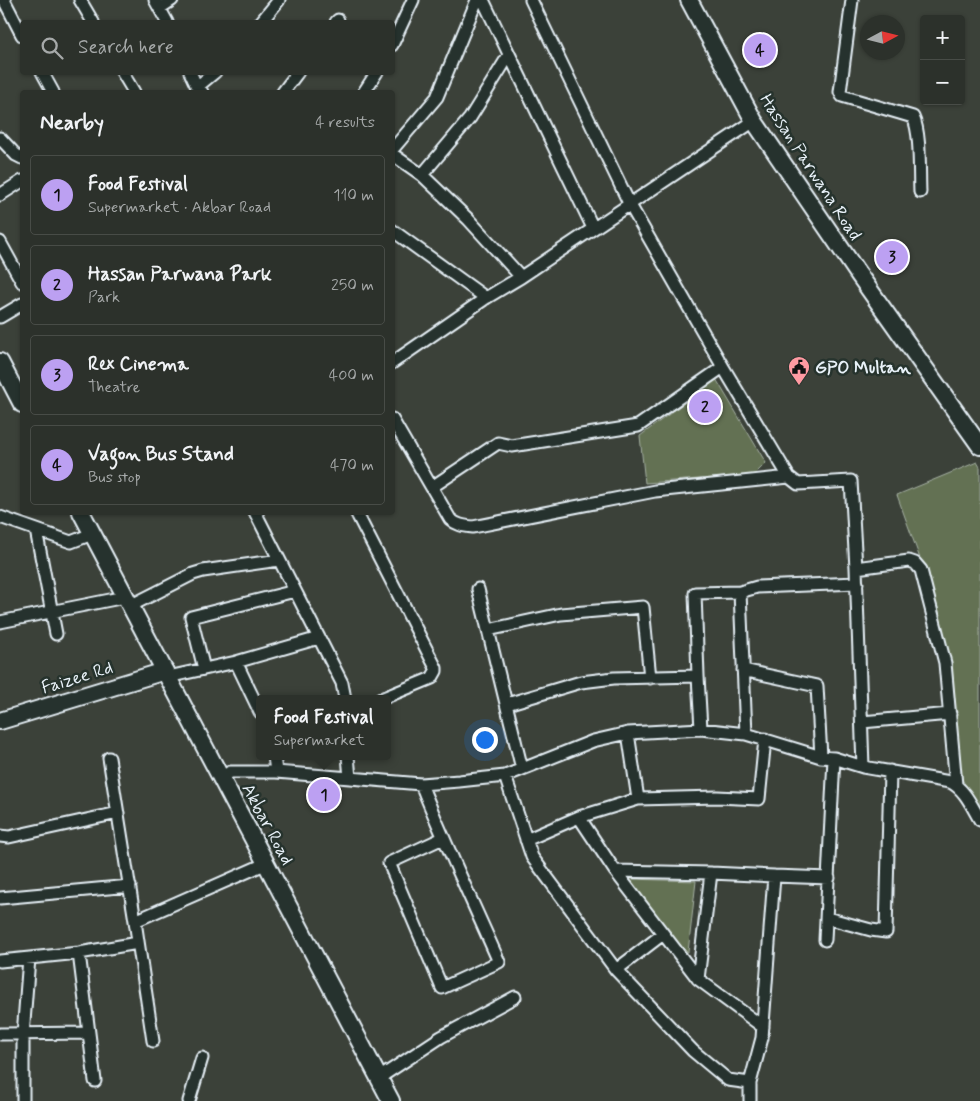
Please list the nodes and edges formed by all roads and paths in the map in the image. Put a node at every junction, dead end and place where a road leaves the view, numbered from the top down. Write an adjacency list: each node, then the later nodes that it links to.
1 (4, 0): 15 (street)
2 (80, 0): 12 (street)
3 (172, 0): 11 (street)
4 (279, 0): 14 (street)
5 (413, 0): 16 (street)
6 (477, 0): 31 (street)
7 (483, 0): 17 (street)
8 (532, 0): 38 (street)
9 (689, 0): 29 (main road, Hassan Parwana Road)
10 (852, 0): 36 (street)
11 (158, 4): 13 (street)
12 (92, 20)
13 (165, 20)
14 (263, 20)
15 (20, 31)
16 (395, 39)
17 (509, 55): 34 (street); 39 (street)
18 (44, 75): 24 (street)
19 (124, 75): 25 (street)
20 (192, 75): 26 (street)
21 (213, 75): 26 (street)
22 (296, 75): 27 (street)
23 (374, 75): 28 (street)
24 (52, 90)
25 (133, 90)
26 (200, 90)
27 (284, 90)
28 (365, 90)
29 (754, 121): 38 (street); 52 (main road, Hassan Parwana Road)
30 (0, 138): 33 (street)
31 (395, 146)
32 (395, 156): 34 (street)
33 (20, 157)
34 (422, 175): 42 (street)
35 (20, 183): 37 (street)
36 (920, 192)
37 (0, 195)
38 (630, 205): 39 (street); 49 (street)
39 (593, 228): 42 (street)
40 (395, 232): 44 (street)
41 (0, 242): 43 (street)
42 (521, 277): 44 (street)
43 (20, 278)
44 (486, 298): 47 (street)
45 (20, 305): 46 (street)
46 (0, 317)
47 (395, 361)
48 (0, 362): 50 (main road)
49 (723, 367): 53 (street); 54 (street)
50 (20, 400)
51 (395, 424): 54 (street)
52 (980, 446)
53 (789, 477): 54 (street); 62 (street)
54 (432, 487)
55 (82, 515): 60 (main road, Akbar Road)
56 (256, 515): 61 (street)
57 (358, 515): 80 (street)
58 (0, 518): 59 (street)
59 (36, 530): 60 (street); 68 (street)
60 (92, 534): 67 (main road, Akbar Road)
61 (279, 560): 65 (street); 67 (street)
62 (856, 568): 63 (street); 83 (street)
63 (857, 583): 66 (street); 85 (street)
64 (478, 589): 70 (street)
65 (295, 591): 72 (street); 74 (street)
66 (740, 592): 75 (street); 77 (street)
67 (128, 601): 68 (street); 76 (main road, Akbar Road)
68 (51, 611): 69 (street); 71 (street)
69 (0, 622)
70 (488, 630): 78 (street); 82 (street)
71 (56, 634)
72 (319, 638): 73 (street); 79 (street)
73 (236, 662): 74 (street); 81 (street)
74 (204, 669): 76 (street)
75 (743, 670): 88 (street); 90 (street)
76 (166, 674): 84 (main road, Faizee Rd); 100 (main road, Akbar Road)
77 (698, 676): 78 (street); 86 (street)
78 (650, 678): 82 (street)
79 (344, 695)
80 (391, 695)
81 (256, 704)
82 (506, 704): 96 (street)
83 (950, 714): 85 (street); 103 (street)
84 (0, 721)
85 (862, 722): 95 (street)
86 (701, 729): 87 (street); 88 (street)
87 (628, 733): 96 (street); 104 (street)
88 (746, 734): 89 (street)
89 (765, 739): 90 (street); 104 (street)
90 (821, 757): 92 (street)
91 (109, 758): 105 (street)
92 (834, 758): 95 (street); 115 (street)
93 (274, 760): 97 (street)
94 (348, 760): 101 (street)
95 (863, 767): 98 (street)
96 (522, 769): 99 (street)
97 (276, 772): 100 (street); 101 (street)
98 (890, 772): 103 (street); 118 (street)
99 (504, 776): 102 (street); 110 (street)
100 (222, 778): 111 (main road, Akbar Road)
101 (350, 778): 102 (street)
102 (421, 784): 109 (street)
103 (956, 785): 107 (street)
104 (638, 799): 106 (street)
105 (118, 813): 108 (street); 116 (street)
106 (579, 817): 110 (street); 112 (street)
107 (980, 820)
108 (0, 836)
109 (444, 838): 109 (street)
110 (526, 840): 126 (street)
111 (267, 864): 119 (street); 135 (main road, Akbar Road)
112 (615, 871): 113 (street); 120 (street)
113 (711, 873): 114 (street); 127 (street)
114 (774, 876): 115 (street); 129 (street)
115 (829, 878): 118 (street)
116 (130, 886): 117 (street); 119 (street)
117 (0, 898)
118 (827, 918): 121 (street)
119 (135, 921): 122 (street)
120 (663, 934): 126 (street); 127 (street)
121 (825, 940)
122 (138, 943): 123 (street); 133 (street)
123 (79, 953): 124 (street); 130 (street)
124 (29, 958): 125 (street); 132 (street)
125 (0, 961)
126 (616, 970): 137 (street)
127 (698, 978): 129 (street)
128 (515, 997): 135 (street)
129 (763, 1027): 137 (street)
130 (89, 1033): 132 (street); 136 (street)
131 (0, 1034): 132 (street)
132 (23, 1035): 138 (street)
133 (152, 1041)
134 (202, 1058): 139 (street)
135 (379, 1078): 140 (main road, Akbar Road)
136 (94, 1081)
137 (750, 1083): 141 (street)
138 (23, 1101)
139 (189, 1101)
140 (391, 1101)
141 (750, 1101)

